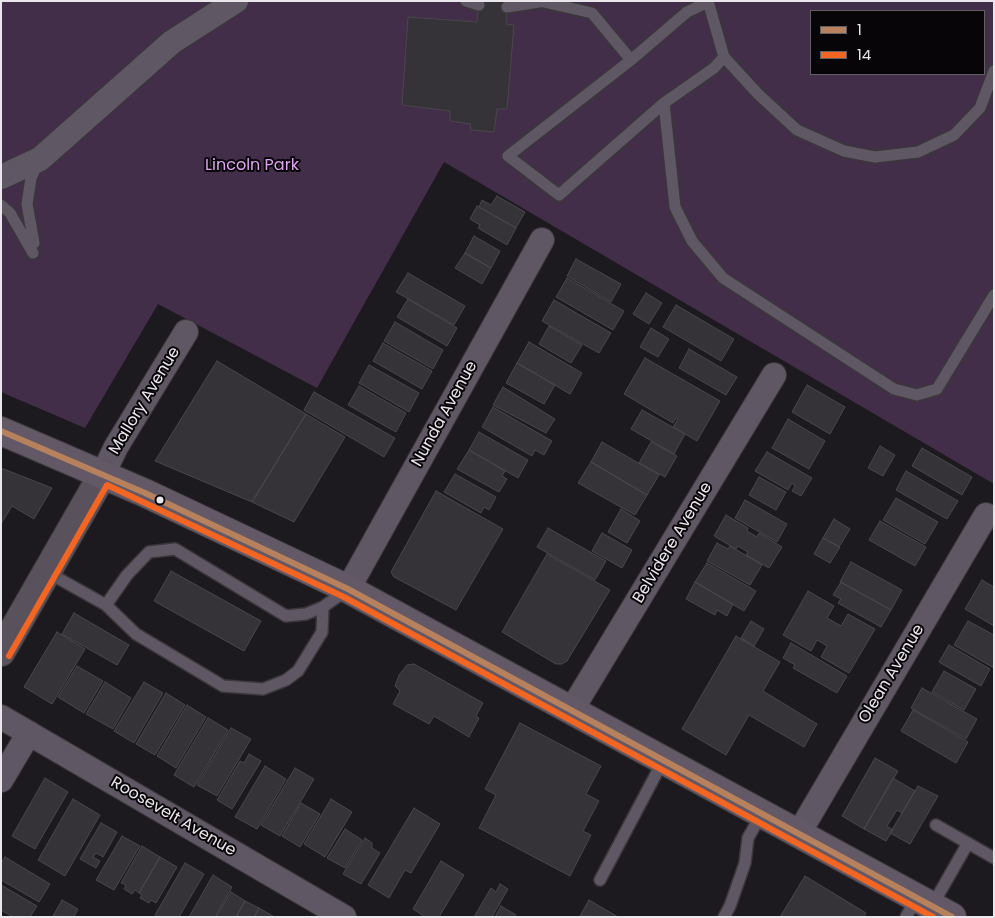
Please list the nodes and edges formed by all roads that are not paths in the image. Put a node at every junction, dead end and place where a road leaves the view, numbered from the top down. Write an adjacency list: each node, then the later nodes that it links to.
1 (236, 1): 11 (street)
2 (466, 1): 5 (lane)
3 (544, 2): 6 (lane); 8 (lane)
4 (708, 2): 7 (lane); 8 (lane)
5 (479, 5)
6 (507, 7)
7 (724, 57): 9 (lane); 10 (lane)
8 (632, 60): 10 (lane)
9 (994, 71)
10 (664, 103): 15 (lane)
11 (40, 159): 12 (street); 13 (lane)
12 (1, 177)
13 (1, 205)
14 (542, 240): 22 (street, Nunda Avenue)
15 (994, 295)
16 (186, 332): 19 (street, Mallory Avenue)
17 (774, 375): 26 (street, Belvidere Avenue)
18 (1, 431): 19 (main road)
19 (103, 474): 21 (street, Mallory Avenue); 22 (main road)
20 (986, 515): 33 (street, Olean Avenue)
21 (47, 572): 23 (lane); 25 (street, Mallory Avenue)
22 (348, 589): 24 (lane); 26 (main road)
23 (106, 605): 24 (lane); 24 (lane)
24 (324, 607)
25 (1, 652)
26 (572, 711): 29 (main road)
27 (1, 717): 28 (street, Roosevelt Avenue)
28 (29, 733): 30 (street); 38 (street, Roosevelt Avenue)
29 (664, 759): 31 (main road); 36 (lane)
30 (1, 780)
31 (762, 813): 33 (main road); 39 (lane)
32 (936, 825): 34 (lane)
33 (799, 833): 37 (main road)
34 (968, 843): 35 (lane); 37 (lane)
35 (994, 858)
36 (600, 880)
37 (927, 909)
38 (344, 917)
39 (724, 917)

